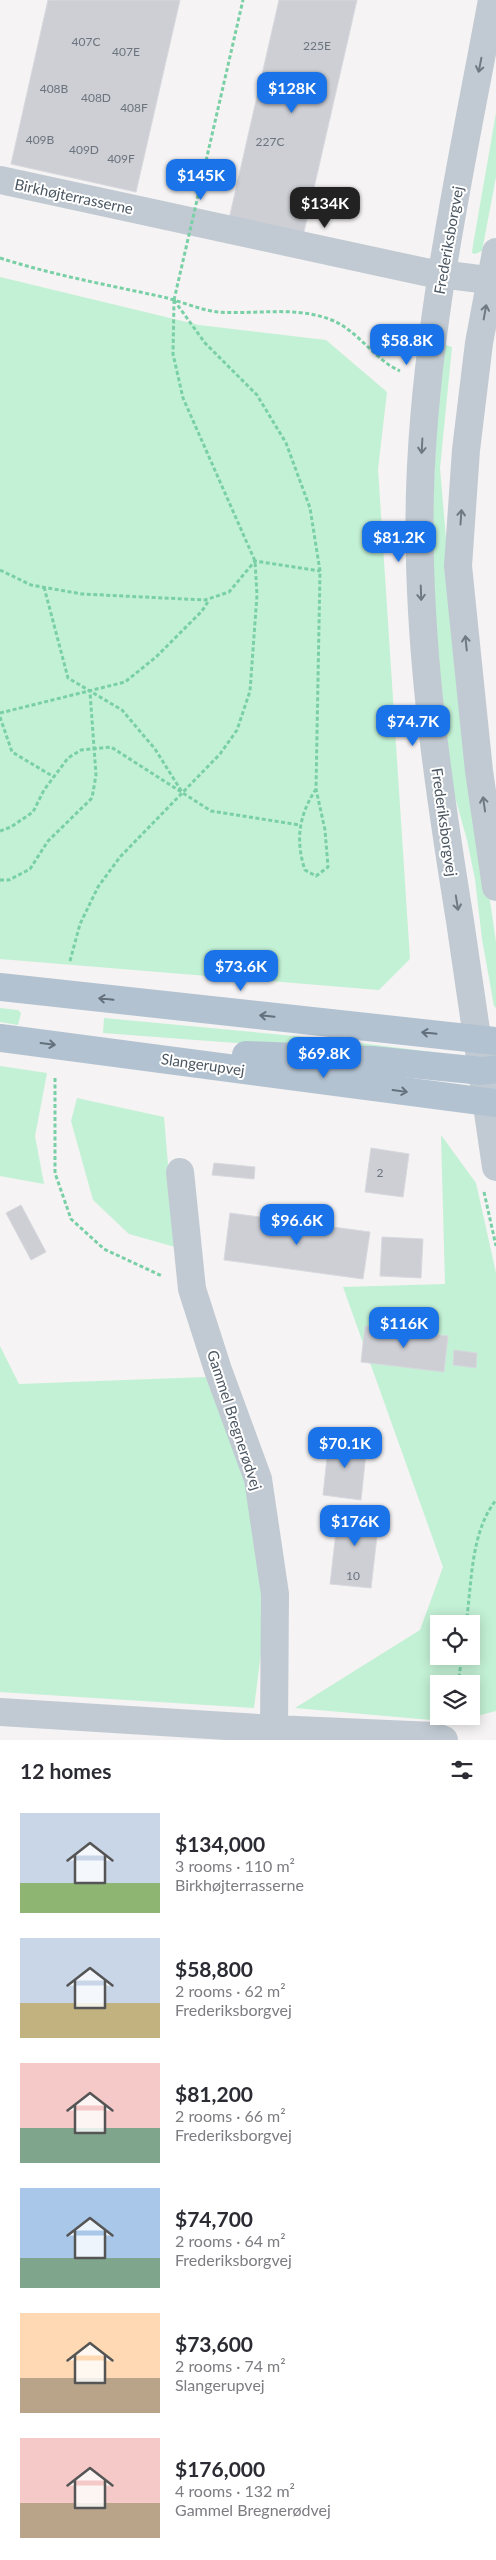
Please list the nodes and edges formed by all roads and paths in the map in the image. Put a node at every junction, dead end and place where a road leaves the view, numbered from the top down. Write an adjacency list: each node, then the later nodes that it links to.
1 (243, 0): 8 (path, bridge)
2 (492, 0): 6 (street, Frederiksborgvej, one-way to 6)
3 (0, 180): 6 (street, Birkhøjterrasserne)
4 (496, 252): 7 (street)
5 (0, 258): 8 (path)
6 (441, 275): 7 (street, Birkhøjterrasserne); 29 (street, Frederiksborgvej, one-way to 29)
7 (493, 281): 25 (street, one-way to 7)
8 (174, 300): 9 (path); 10 (path); 12 (path)
9 (400, 371)
10 (256, 562): 12 (path); 14 (path); 21 (path)
11 (0, 570): 13 (path)
12 (320, 570): 20 (path)
13 (44, 587): 14 (path); 15 (path)
14 (210, 599): 15 (path)
15 (90, 692): 16 (path); 18 (path); 21 (path)
16 (0, 713)
17 (0, 717): 19 (path)
18 (96, 748): 19 (path); 21 (path); 24 (path)
19 (54, 777): 23 (path)
20 (316, 789): 22 (path); 22 (path)
21 (182, 792): 22 (path); 26 (path)
22 (300, 825)
23 (0, 831)
24 (0, 880)
25 (496, 887)
26 (70, 960)
27 (0, 987): 29 (main road, one-way to 27)
28 (0, 1038): 31 (main road, Slangerupvej, one-way to 31)
29 (487, 1040): 31 (street, Frederiksborgvej)
30 (55, 1078): 36 (path)
31 (491, 1085): 32 (street, Frederiksborgvej)
32 (496, 1167)
33 (180, 1172): 36 (street, Gammel Bregnerødvej)
34 (485, 1197): 35 (path)
35 (496, 1246)
36 (192, 1289): 40 (street, Gammel Bregnerødvej)
37 (496, 1500): 38 (path)
38 (467, 1615)
39 (0, 1712): 40 (street)
40 (274, 1729): 41 (street)
41 (444, 1740)

